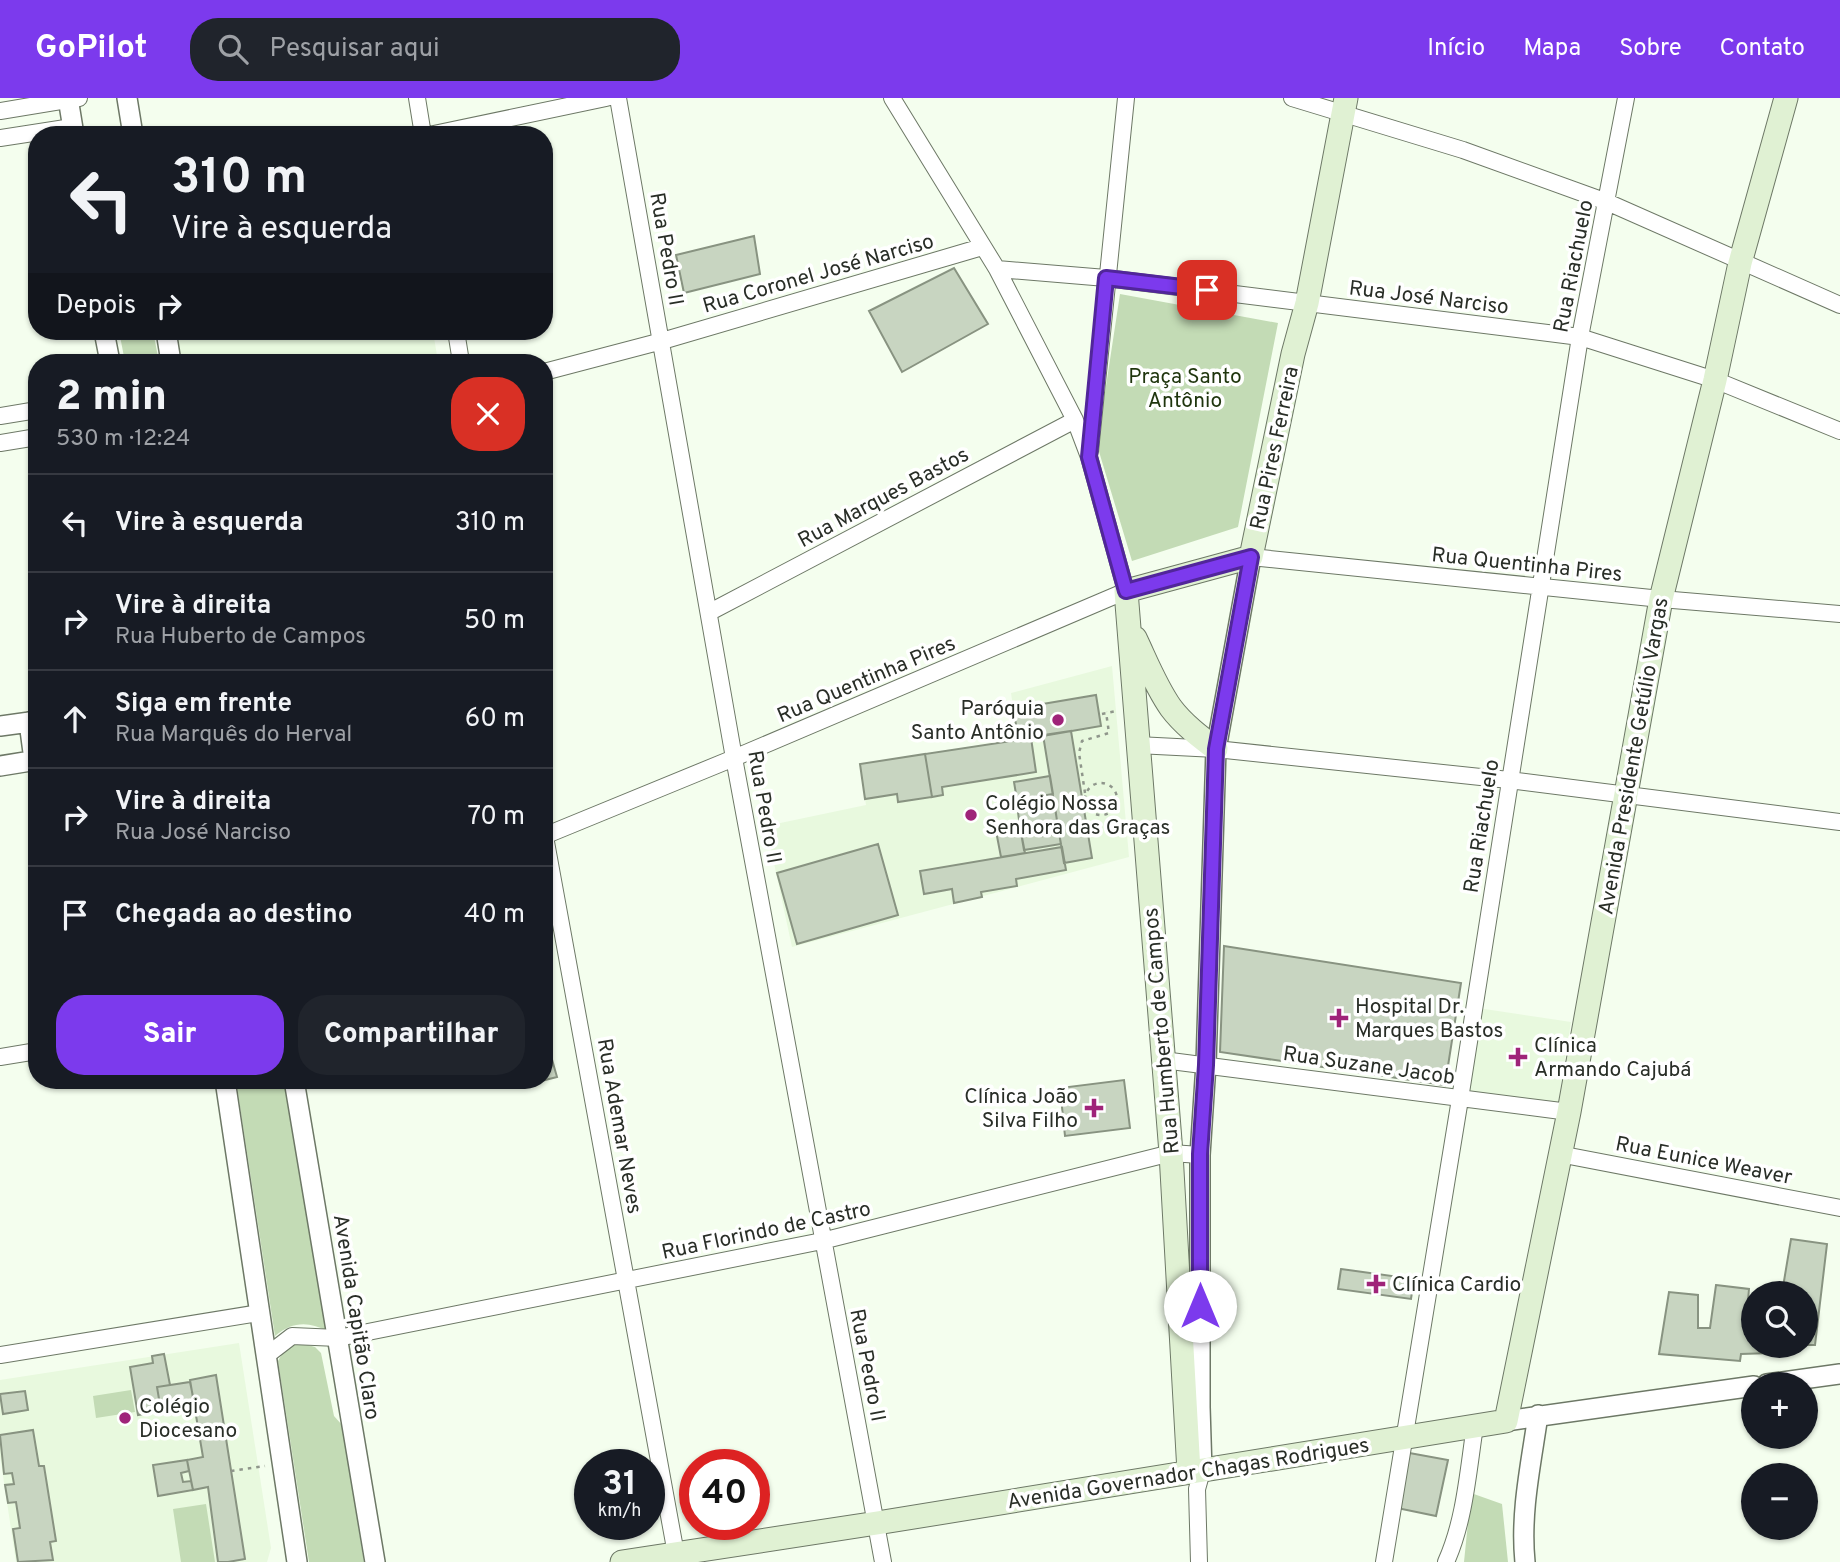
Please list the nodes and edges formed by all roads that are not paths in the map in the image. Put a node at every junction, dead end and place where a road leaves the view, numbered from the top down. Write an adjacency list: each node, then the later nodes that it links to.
1 (127, 98): 14 (street)
2 (417, 98): 15 (street)
3 (606, 98): 16 (street)
4 (618, 98): 27 (street, Rua Pedro II)
5 (892, 98): 20 (street)
6 (1126, 98): 23 (street)
7 (1292, 98): 11 (street)
8 (1626, 98): 19 (street, Rua Riachuelo)
9 (1786, 98): 21 (main road, Avenida Presidente Getúlio Vargas)
10 (72, 99): 12 (street); 13 (street)
11 (1345, 105): 19 (street); 24 (main road, Rua Pires Ferreira)
12 (0, 111)
13 (73, 126)
14 (132, 126)
15 (422, 126)
16 (472, 126)
17 (28, 135): 18 (street)
18 (0, 138)
19 (1607, 202): 21 (street); 26 (street, Rua Riachuelo)
20 (982, 247): 22 (street); 27 (street, Rua Coronel José Narciso)
21 (1740, 263): 25 (street); 29 (main road, Avenida Presidente Getúlio Vargas)
22 (997, 269): 23 (street, Rua José Narciso); 32 (street)
23 (1106, 278): 24 (street, Rua José Narciso); 36 (street)
24 (1307, 303): 26 (street, Rua José Narciso); 37 (main road, Rua Pires Ferreira)
25 (1840, 306)
26 (1580, 337): 29 (street, Rua José Narciso); 38 (street, Rua Riachuelo)
27 (662, 341): 28 (street, Rua Coronel José Narciso); 41 (street, Rua Pedro II)
28 (553, 370)
29 (1715, 380): 33 (street, Rua José Narciso); 40 (main road, Avenida Presidente Getúlio Vargas)
30 (28, 411): 31 (street)
31 (0, 416)
32 (1075, 420): 36 (street); 41 (street, Rua Marques Bastos)
33 (1840, 431)
34 (28, 438): 35 (street)
35 (0, 443)
36 (1089, 457): 39 (street)
37 (1251, 557): 38 (street, Rua Quentinha Pires); 39 (main road); 47 (street, Rua Pires Ferreira)
38 (1541, 586): 40 (street, Rua Quentinha Pires); 51 (street, Rua Riachuelo)
39 (1126, 591): 43 (main road, Rua Humberto de Campos); 48 (street, Rua Quentinha Pires)
40 (1661, 599): 42 (street, Rua Quentinha Pires); 52 (main road, Avenida Presidente Getúlio Vargas)
41 (710, 612): 48 (street, Rua Pedro II)
42 (1840, 614)
43 (1129, 624): 46 (main road, Rua Humberto de Campos); 47 (main road)
44 (28, 722): 45 (street)
45 (0, 726)
46 (1137, 745): 47 (street); 58 (main road, Rua Humberto de Campos)
47 (1216, 749): 51 (street); 59 (street, Rua Pires Ferreira)
48 (734, 758): 54 (street, Rua Quentinha Pires); 68 (street, Rua Pedro II)
49 (28, 761): 50 (street)
50 (0, 766)
51 (1509, 780): 52 (street); 62 (street, Rua Riachuelo)
52 (1627, 795): 53 (street); 63 (main road, Avenida Presidente Getúlio Vargas)
53 (1840, 822)
54 (553, 831)
55 (553, 878): 69 (street, Rua Ademar Neves)
56 (28, 1052): 57 (street)
57 (0, 1057)
58 (1163, 1060): 59 (street, Rua Suzane Jacob); 64 (main road, Rua Humberto de Campos)
59 (1206, 1065): 62 (street, Rua Suzane Jacob); 65 (street, Rua Pires Ferreira)
60 (226, 1089): 70 (street)
61 (296, 1089): 71 (street, Avenida Capitão Claro)
62 (1460, 1099): 63 (street, Rua Suzane Jacob); 80 (street, Rua Riachuelo)
63 (1569, 1112): 66 (main road, Avenida Presidente Getúlio Vargas)
64 (1171, 1153): 65 (street, Rua Florindo de Castro); 68 (street, Rua Florindo de Castro); 81 (main road, Rua Humberto de Campos)
65 (1200, 1154): 81 (street, Rua Pires Ferreira)
66 (1559, 1154): 67 (street, Rua Eunice Weaver); 78 (main road, Avenida Presidente Getúlio Vargas)
67 (1840, 1208)
68 (822, 1241): 69 (street, Rua Florindo de Castro); 82 (street, Rua Pedro II)
69 (627, 1281): 71 (street, Rua Florindo de Castro); 83 (street, Rua Ademar Neves)
70 (259, 1313): 72 (street); 73 (street)
71 (338, 1338): 73 (street, Rua Florindo de Castro); 85 (street, Avenida Capitão Claro)
72 (0, 1354)
73 (266, 1356): 84 (street)
74 (1840, 1374): 75 (street)
75 (1818, 1377)
76 (1741, 1388): 77 (street, Avenida Governador Chagas Rodrigues)
77 (1538, 1415): 78 (street, Avenida Governador Chagas Rodrigues); 91 (street)
78 (1506, 1421): 79 (main road, Avenida Governador Chagas Rodrigues)
79 (1475, 1426): 80 (main road, Avenida Governador Chagas Rodrigues); 90 (street)
80 (1404, 1438): 81 (main road, Avenida Governador Chagas Rodrigues); 89 (street, Rua Riachuelo)
81 (1196, 1477): 82 (main road, Avenida Governador Chagas Rodrigues); 88 (street)
82 (877, 1523): 83 (main road, Avenida Governador Chagas Rodrigues); 87 (street, Rua Pedro II)
83 (676, 1554): 86 (main road, Avenida Governador Chagas Rodrigues)
84 (297, 1562)
85 (376, 1562)
86 (622, 1562)
87 (883, 1562)
88 (1199, 1562)
89 (1384, 1562)
90 (1446, 1562)
91 (1525, 1562)

